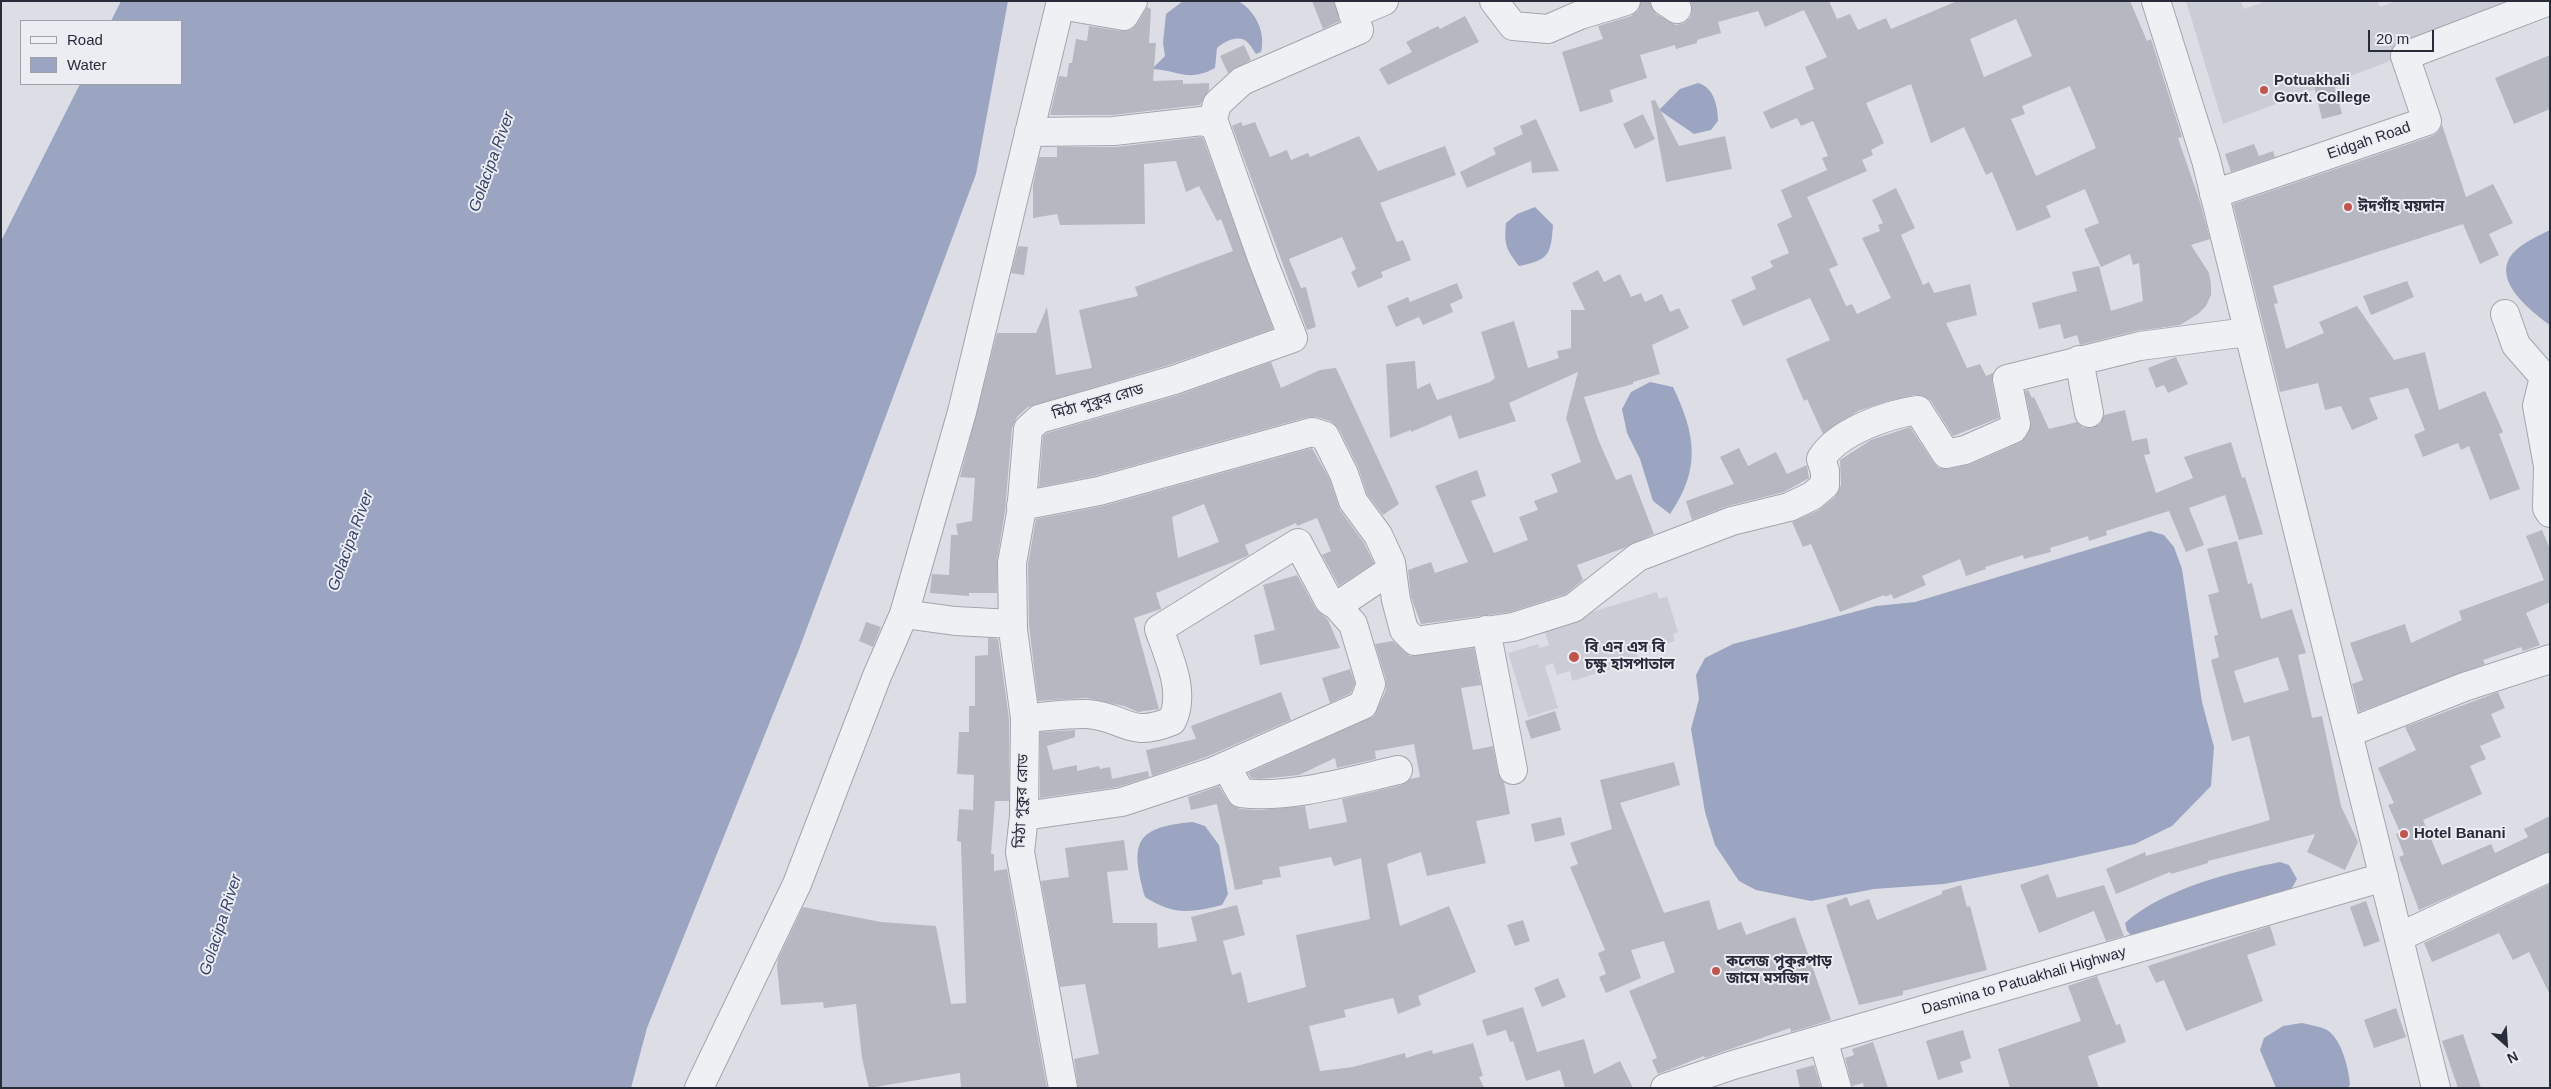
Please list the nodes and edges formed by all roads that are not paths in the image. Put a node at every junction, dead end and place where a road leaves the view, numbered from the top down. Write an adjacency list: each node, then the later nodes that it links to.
1 (1133, 1): 9 (street)
2 (1384, 1): 10 (street)
3 (1494, 1): 4 (street)
4 (1626, 1)
5 (1665, 1): 6 (street)
6 (1674, 1)
7 (2156, 1): 13 (street)
8 (2549, 1): 13 (street, Eidgah Road)
9 (1061, 3): 12 (street)
10 (1351, 8): 11 (street)
11 (1212, 123): 12 (street); 18 (street, মিঠা পুকুর রোড)
12 (1029, 132): 22 (street)
13 (2214, 194): 15 (street)
14 (2505, 314): 19 (street)
15 (2247, 332): 16 (street); 27 (street)
16 (2079, 360): 17 (street); 24 (street)
17 (2089, 413)
18 (1021, 506): 20 (street); 23 (street, মিঠা পুকুর রোড)
19 (2550, 513)
20 (1392, 569): 21 (street); 24 (street)
21 (1337, 606): 26 (street); 28 (street)
22 (904, 614): 23 (street); 36 (street)
23 (1013, 624): 26 (street, মিঠা পুকুর রোড)
24 (1486, 630): 30 (street)
25 (2550, 659): 27 (street)
26 (1025, 718): 31 (street, মিঠা পুকুর রোড)
27 (2348, 733): 33 (street)
28 (1226, 766): 29 (street); 31 (street)
29 (1398, 770)
30 (1513, 770)
31 (1024, 816): 37 (street, মিঠা পুকুর রোড)
32 (2550, 867): 34 (street)
33 (2384, 877): 34 (street); 35 (street, Dasmina to Patuakhali Highway)
34 (2399, 938): 40 (street)
35 (1823, 1039): 38 (street, Dasmina to Patuakhali Highway); 39 (street)
36 (699, 1088)
37 (1063, 1088)
38 (1665, 1088)
39 (1837, 1088)
40 (2436, 1088)

